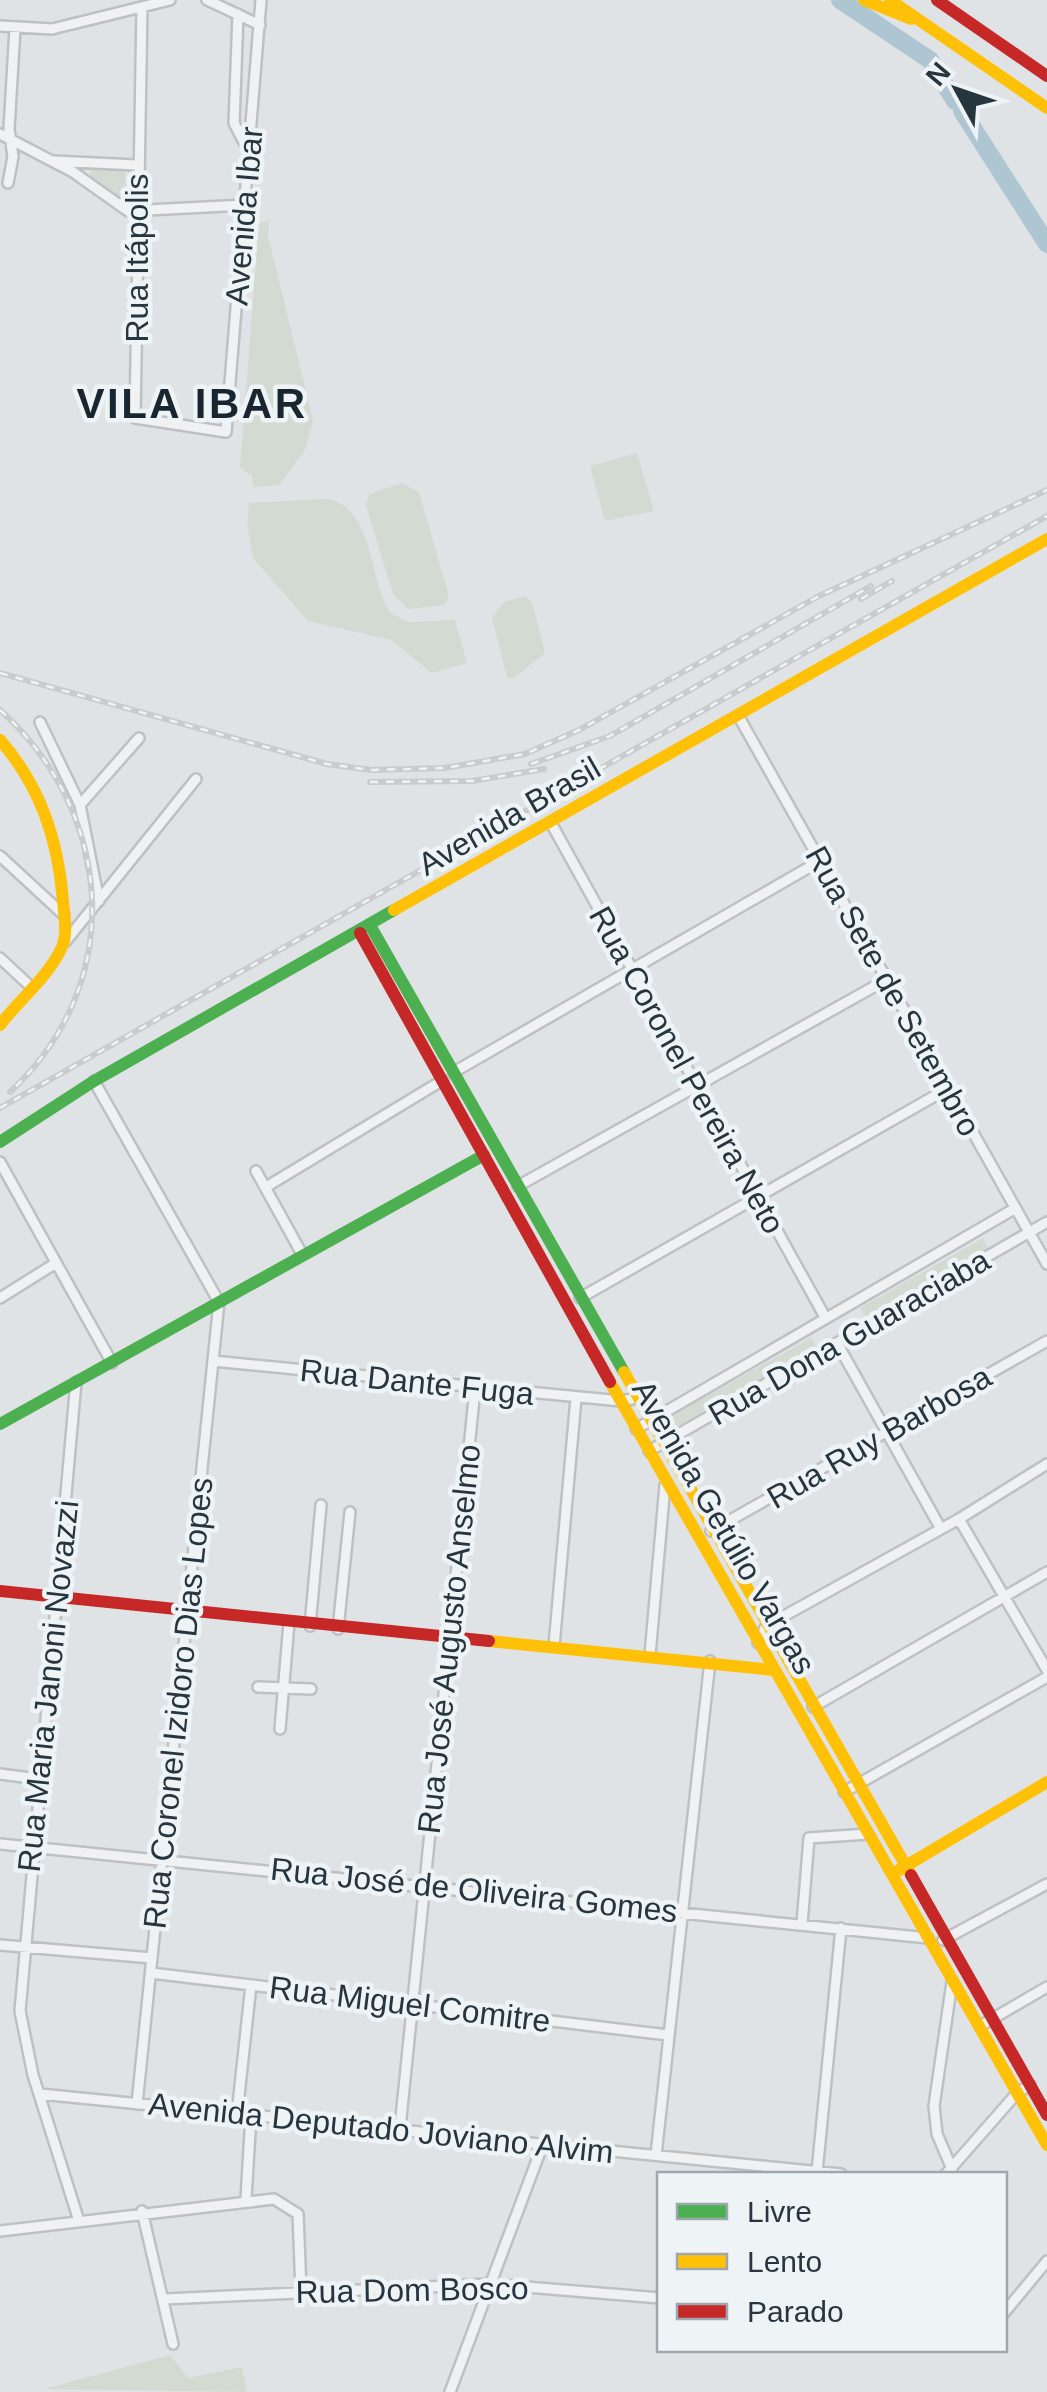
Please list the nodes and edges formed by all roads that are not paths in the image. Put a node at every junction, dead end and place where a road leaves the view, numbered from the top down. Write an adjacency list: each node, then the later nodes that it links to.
1 (170, 0): 7 (street)
2 (207, 0): 8 (street)
3 (261, 0): 10 (street, Avenida Ibar)
4 (864, 0): 9 (main road)
5 (890, 0): 9 (main road)
6 (937, 0): 13 (main road)
7 (142, 7): 12 (street); 19 (street, Rua Itápolis)
8 (238, 14): 10 (street); 17 (street)
9 (922, 23): 14 (main road)
10 (260, 25): 17 (street, Avenida Ibar)
11 (0, 26): 12 (street)
12 (15, 28): 16 (street)
13 (1047, 76)
14 (1047, 108)
15 (0, 134): 16 (street)
16 (11, 140): 18 (street); 20 (street)
17 (250, 152): 21 (street, Avenida Ibar)
18 (52, 160): 19 (street); 22 (street)
19 (136, 165): 22 (street, Rua Itápolis)
20 (8, 183)
21 (245, 205): 22 (street); 23 (street, Avenida Ibar)
22 (136, 213): 23 (street, Rua Itápolis)
23 (226, 432)
24 (1047, 539): 25 (main road, Avenida Brasil)
25 (739, 718): 31 (main road, Avenida Brasil); 33 (street, Rua Sete de Setembro)
26 (40, 722): 30 (street)
27 (139, 738): 30 (street)
28 (0, 740): 35 (main road)
29 (196, 779): 34 (street)
30 (80, 805): 34 (street)
31 (550, 823): 36 (main road, Avenida Brasil); 39 (street, Rua Coronel Pereira Neto)
32 (0, 856): 35 (street)
33 (820, 861): 39 (street); 40 (street, Rua Sete de Setembro)
34 (99, 901): 37 (street)
35 (64, 916): 37 (main road)
36 (366, 930): 43 (main road, Avenida Getúlio Vargas); 44 (main road, Avenida Brasil)
37 (63, 944): 41 (main road)
38 (0, 958): 41 (street)
39 (628, 969): 43 (street); 45 (street, Rua Coronel Pereira Neto)
40 (886, 980): 45 (street); 46 (street, Rua Sete de Setembro)
41 (29, 985): 42 (main road)
42 (0, 1024)
43 (449, 1076): 48 (main road, Avenida Getúlio Vargas); 51 (main road, Avenida Getúlio Vargas); 52 (street)
44 (94, 1081): 47 (main road, Avenida Brasil); 62 (street)
45 (694, 1087): 51 (street); 53 (street, Rua Coronel Pereira Neto)
46 (947, 1090): 53 (street); 54 (street, Rua Sete de Setembro)
47 (0, 1142)
48 (484, 1154): 51 (main road); 57 (main road); 72 (main road, Avenida Getúlio Vargas)
49 (0, 1162): 58 (street)
50 (256, 1170): 52 (street)
51 (518, 1186): 61 (main road, Avenida Getúlio Vargas)
52 (266, 1188): 57 (street)
53 (758, 1198): 61 (street); 63 (street, Rua Coronel Pereira Neto)
54 (1014, 1210): 56 (street, Rua Sete de Setembro); 63 (street)
55 (1047, 1222): 56 (street, Rua Dona Guaraciaba)
56 (1028, 1232): 59 (street, Rua Sete de Setembro); 65 (street, Rua Dona Guaraciaba)
57 (302, 1254): 62 (main road)
58 (56, 1264): 60 (street); 67 (street)
59 (1047, 1264)
60 (0, 1298)
61 (580, 1298): 71 (main road, Avenida Getúlio Vargas)
62 (218, 1302): 66 (street, Rua Coronel Izidoro Dias Lopes); 67 (main road)
63 (825, 1316): 73 (street)
64 (1047, 1341): 76 (street, Rua Ruy Barbosa)
65 (837, 1343): 76 (street); 77 (street, Rua Dona Guaraciaba)
66 (212, 1361): 69 (street, Rua Dante Fuga); 90 (street, Rua Coronel Izidoro Dias Lopes)
67 (112, 1362): 68 (main road)
68 (76, 1382): 74 (main road); 89 (street, Rua Maria Janoni Novazzi)
69 (475, 1390): 70 (street, Rua Dante Fuga); 95 (street, Rua José Augusto Anselmo)
70 (576, 1398): 72 (street, Rua Dante Fuga); 97 (street)
71 (637, 1398): 72 (street, Rua Dante Fuga); 73 (main road, Avenida Getúlio Vargas)
72 (621, 1401): 75 (main road, Avenida Getúlio Vargas)
73 (650, 1420): 75 (street); 77 (main road, Avenida Getúlio Vargas)
74 (0, 1424)
75 (636, 1429): 78 (main road, Avenida Getúlio Vargas)
76 (889, 1433): 84 (street); 85 (street, Rua Ruy Barbosa)
77 (664, 1444): 78 (street, Rua Dona Guaraciaba); 85 (main road, Avenida Getúlio Vargas)
78 (650, 1451): 80 (main road, Avenida Getúlio Vargas)
79 (1047, 1464): 83 (street)
80 (665, 1482): 96 (main road, Avenida Getúlio Vargas); 98 (street)
81 (321, 1505): 92 (street)
82 (350, 1512): 94 (street)
83 (959, 1520): 84 (street); 88 (street)
84 (941, 1529): 93 (street)
85 (711, 1532): 93 (main road, Avenida Getúlio Vargas)
86 (1047, 1572): 88 (street)
87 (0, 1591): 89 (main road)
88 (1003, 1596): 102 (street); 106 (street)
89 (57, 1598): 90 (main road); 109 (street, Rua Maria Janoni Novazzi)
90 (188, 1611): 91 (main road); 115 (street, Rua Coronel Izidoro Dias Lopes)
91 (289, 1623): 92 (main road); 104 (street)
92 (310, 1626): 94 (main road)
93 (766, 1626): 96 (street); 106 (main road, Avenida Getúlio Vargas)
94 (338, 1628): 95 (main road)
95 (449, 1638): 97 (main road); 118 (street, Rua José Augusto Anselmo)
96 (758, 1644): 100 (main road); 101 (main road, Avenida Getúlio Vargas)
97 (554, 1646): 98 (main road)
98 (650, 1655): 99 (main road)
99 (710, 1661): 100 (main road); 120 (street)
100 (738, 1665): 101 (main road)
101 (773, 1670): 111 (main road, Avenida Getúlio Vargas)
102 (1047, 1674): 111 (street)
103 (258, 1687): 104 (street)
104 (283, 1688): 105 (street); 107 (street)
105 (311, 1688)
106 (813, 1708): 111 (main road, Avenida Getúlio Vargas)
107 (280, 1730)
108 (0, 1774): 109 (street)
109 (38, 1778): 114 (street, Rua Maria Janoni Novazzi)
110 (1047, 1782): 116 (main road)
111 (850, 1788): 112 (main road, Avenida Getúlio Vargas); 116 (main road, Avenida Getúlio Vargas)
112 (868, 1834): 117 (main road, Avenida Getúlio Vargas); 121 (street)
113 (0, 1844): 114 (street, Rua José de Oliveira Gomes)
114 (32, 1847): 115 (street, Rua José de Oliveira Gomes); 126 (street, Rua Maria Janoni Novazzi)
115 (162, 1858): 118 (street, Rua José de Oliveira Gomes); 127 (street, Rua Coronel Izidoro Dias Lopes)
116 (905, 1866): 117 (main road); 124 (main road, Avenida Getúlio Vargas)
117 (891, 1875): 123 (main road, Avenida Getúlio Vargas)
118 (423, 1884): 120 (street, Rua José de Oliveira Gomes); 132 (street, Rua José Augusto Anselmo)
119 (1047, 1884): 124 (street)
120 (681, 1912): 121 (street, Rua José de Oliveira Gomes); 134 (street)
121 (802, 1924): 122 (street, Rua José de Oliveira Gomes)
122 (841, 1928): 123 (street, Rua José de Oliveira Gomes); 145 (street)
123 (928, 1938): 124 (street, Rua José de Oliveira Gomes); 129 (main road, Avenida Getúlio Vargas)
124 (948, 1941): 133 (main road, Avenida Getúlio Vargas)
125 (0, 1945): 126 (street)
126 (23, 1946): 127 (street); 136 (street, Rua Maria Janoni Novazzi)
127 (152, 1958): 128 (street, Rua Coronel Izidoro Dias Lopes)
128 (151, 1973): 130 (street, Rua Miguel Comitre); 137 (street, Rua Coronel Izidoro Dias Lopes)
129 (952, 1980): 133 (main road, Avenida Getúlio Vargas); 146 (street)
130 (251, 1985): 132 (street, Rua Miguel Comitre); 138 (street)
131 (1047, 1986): 133 (street)
132 (410, 2004): 134 (street, Rua Miguel Comitre); 141 (street, Rua José Augusto Anselmo)
133 (986, 2022): 135 (main road, Avenida Getúlio Vargas)
134 (668, 2035): 144 (street)
135 (1024, 2089): 140 (main road, Avenida Getúlio Vargas); 143 (main road, Avenida Getúlio Vargas); 146 (street)
136 (40, 2094): 137 (street, Avenida Deputado Joviano Alvim); 149 (street, Rua Maria Janoni Novazzi)
137 (138, 2104): 138 (street, Avenida Deputado Joviano Alvim)
138 (237, 2114): 139 (street, Avenida Deputado Joviano Alvim)
139 (251, 2116): 141 (street, Avenida Deputado Joviano Alvim); 147 (street)
140 (1047, 2116)
141 (400, 2128): 142 (street, Avenida Deputado Joviano Alvim)
142 (543, 2144): 144 (street, Avenida Deputado Joviano Alvim); 152 (street)
143 (1047, 2145)
144 (656, 2155): 145 (street, Avenida Deputado Joviano Alvim)
145 (817, 2172)
146 (949, 2172)
147 (246, 2199): 148 (street); 153 (street)
148 (142, 2212): 149 (street); 155 (street)
149 (79, 2221): 150 (street)
150 (0, 2231)
151 (1047, 2261): 156 (street)
152 (491, 2284): 153 (street, Rua Dom Bosco); 154 (street, Rua Dom Bosco); 158 (street)
153 (301, 2290): 155 (street, Rua Dom Bosco)
154 (657, 2298)
155 (165, 2299): 157 (street)
156 (1007, 2309)
157 (173, 2344)
158 (450, 2392)

